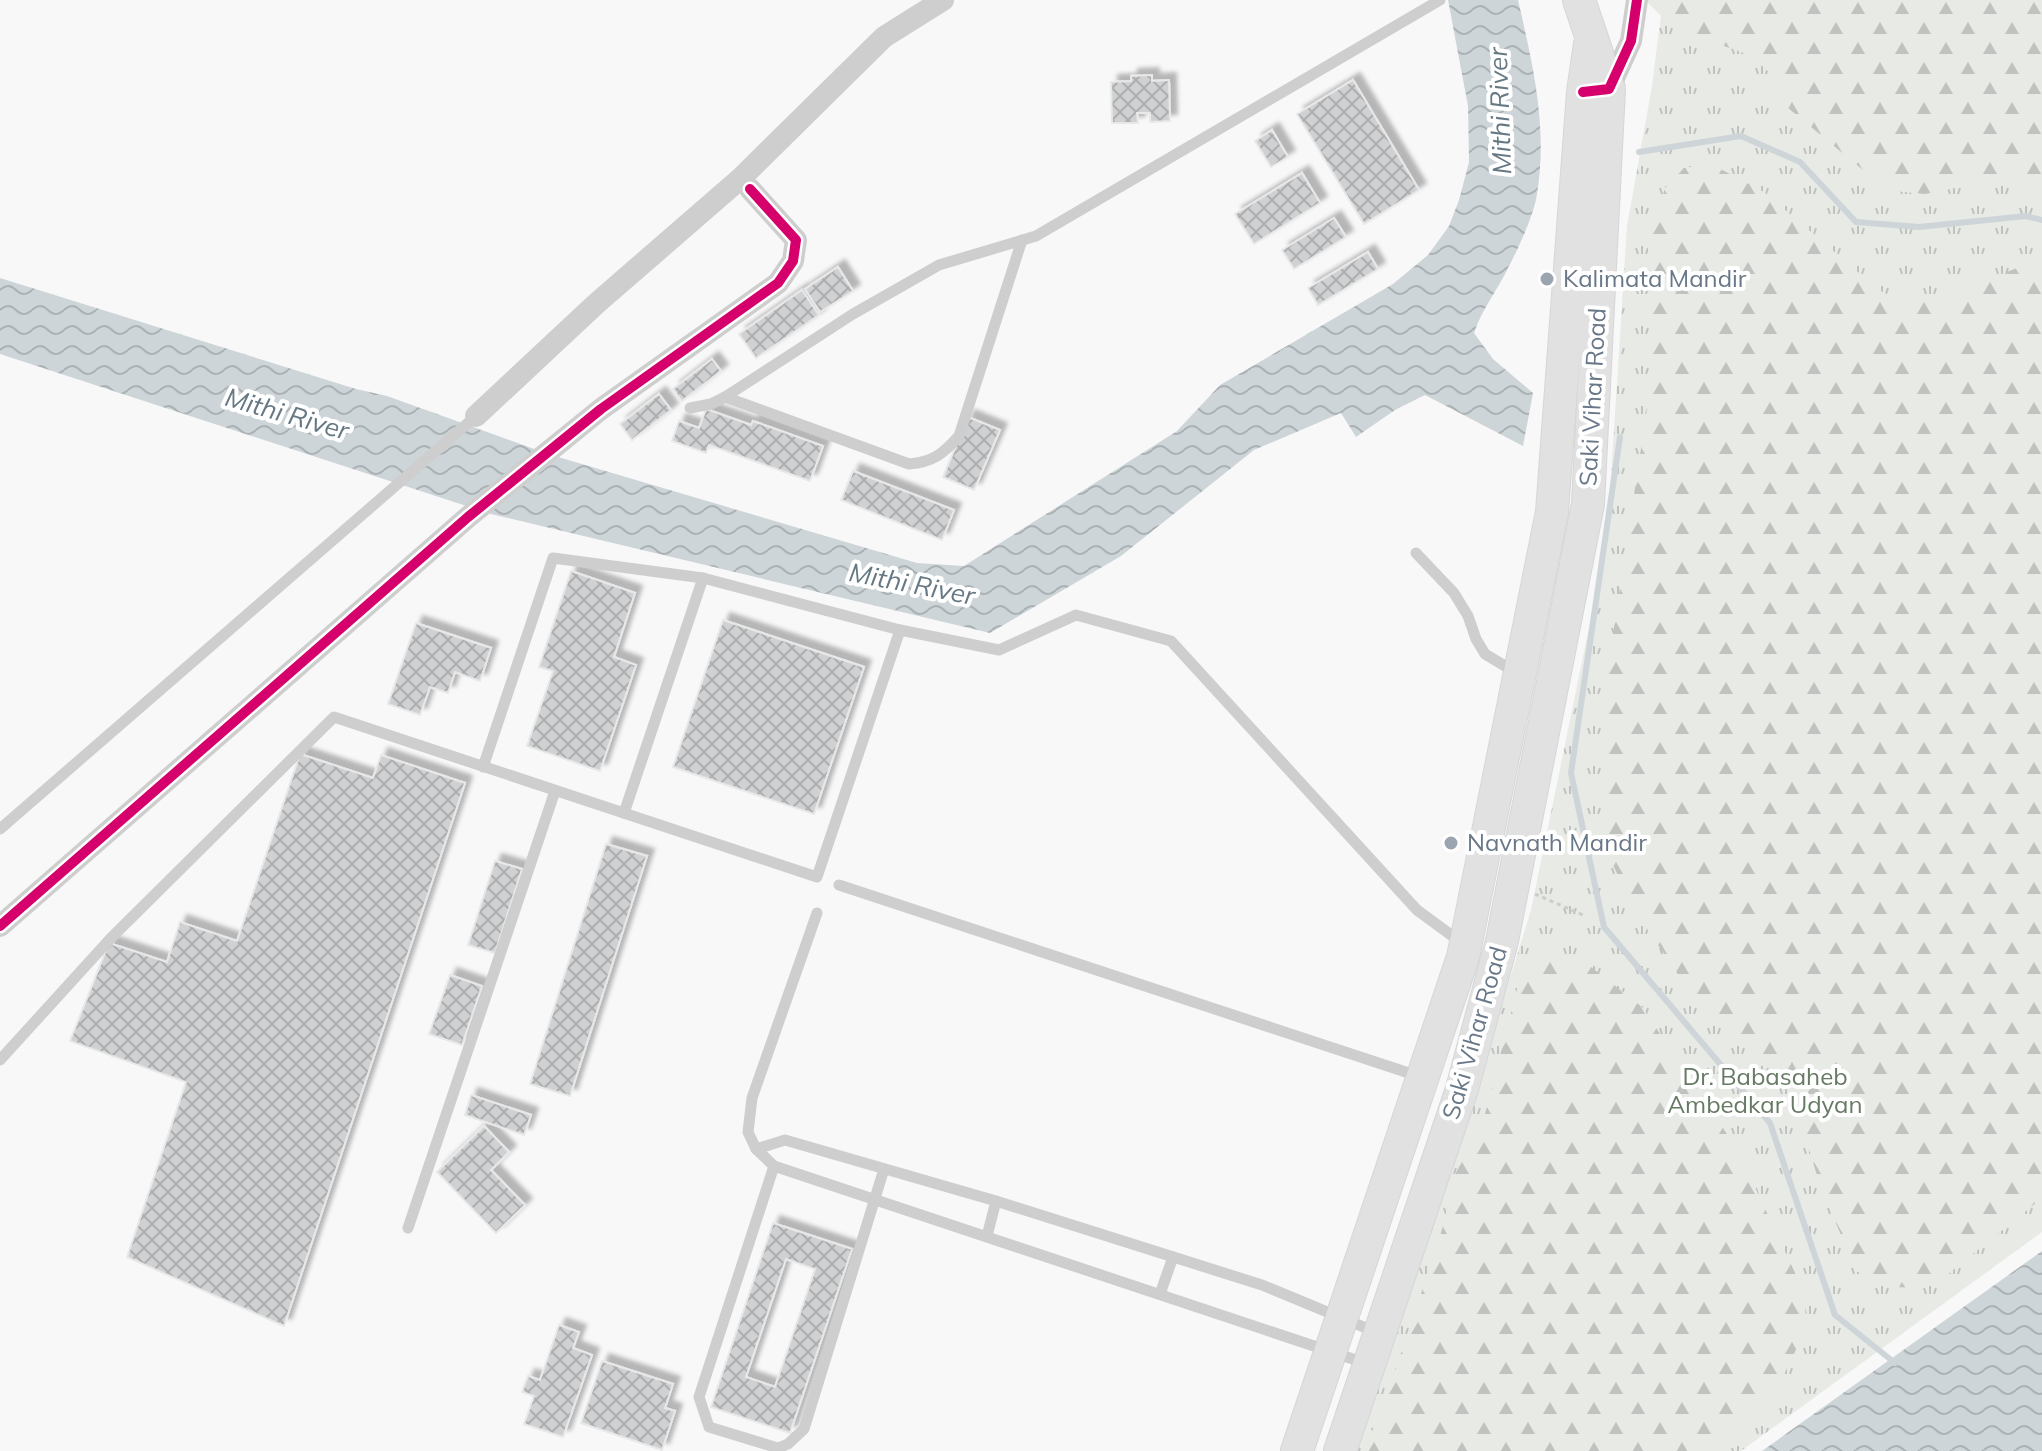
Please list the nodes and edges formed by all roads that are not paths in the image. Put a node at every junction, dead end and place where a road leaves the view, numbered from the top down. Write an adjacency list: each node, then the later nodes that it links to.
1 (943, 0): 10 (street)
2 (1579, 0): 5 (main road, Saki Vihar Road)
3 (1637, 0): 5 (street)
4 (1437, 2): 7 (lane)
5 (1596, 90): 11 (main road, Saki Vihar Road); 12 (main road, Saki Vihar Road)
6 (750, 189): 25 (street)
7 (1022, 240): 8 (lane); 8 (lane)
8 (725, 397): 9 (lane)
9 (690, 408)
10 (476, 416): 22 (lane)
11 (1559, 418): 12 (main road); 14 (main road, Saki Vihar Road)
12 (1592, 423): 15 (main road, Saki Vihar Road)
13 (1416, 553): 18 (lane)
14 (1541, 567): 15 (main road); 18 (main road, Saki Vihar Road)
15 (1574, 574): 18 (main road, Saki Vihar Road)
16 (703, 578): 17 (lane); 19 (lane); 21 (lane)
17 (900, 630): 21 (lane); 27 (lane)
18 (1536, 679): 27 (main road, Saki Vihar Road); 27 (main road, Saki Vihar Road)
19 (483, 767): 20 (lane); 28 (lane)
20 (555, 791): 21 (lane); 35 (lane)
21 (624, 813)
22 (0, 829)
23 (839, 885): 29 (lane)
24 (817, 913): 30 (lane)
25 (7, 919): 26 (street)
26 (0, 933)
27 (1480, 956): 29 (main road, Saki Vihar Road); 40 (main road, Saki Vihar Road)
28 (0, 1060)
29 (1422, 1077): 39 (main road, Saki Vihar Road)
30 (756, 1149): 31 (lane); 32 (lane)
31 (774, 1166): 33 (lane); 33 (lane)
32 (884, 1169): 33 (lane); 34 (lane)
33 (876, 1199): 36 (lane)
34 (996, 1201): 36 (lane); 37 (lane)
35 (408, 1228)
36 (987, 1236): 38 (lane)
37 (1173, 1257): 38 (lane); 39 (lane)
38 (1160, 1294): 41 (lane)
39 (1341, 1318): 40 (lane); 41 (main road, Saki Vihar Road)
40 (1379, 1333): 42 (main road, Saki Vihar Road)
41 (1331, 1350): 42 (lane); 43 (main road, Saki Vihar Road)
42 (1369, 1365): 44 (main road, Saki Vihar Road)
43 (1297, 1451)
44 (1340, 1451)

